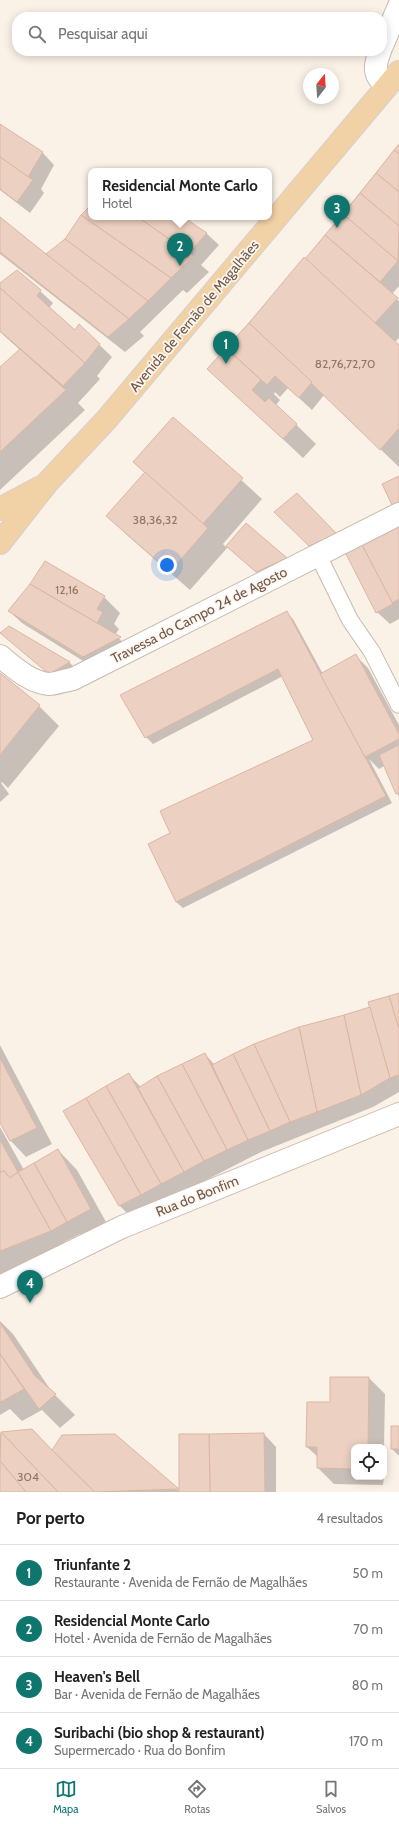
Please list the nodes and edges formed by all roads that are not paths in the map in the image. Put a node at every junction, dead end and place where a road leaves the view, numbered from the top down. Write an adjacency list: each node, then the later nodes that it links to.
1 (399, 6): 2 (street)
2 (387, 34)
3 (379, 56): 4 (street)
4 (393, 79): 5 (main road, Avenida de Fernão de Magalhães)
5 (47, 483): 6 (main road, Avenida de Fernão de Magalhães); 8 (main road, Avenida de Fernão de Magalhães)
6 (0, 509)
7 (399, 514): 9 (street, Travessa do Campo 24 de Agosto)
8 (0, 543)
9 (318, 555): 10 (street, Travessa do Campo 24 de Agosto); 11 (lane)
10 (0, 656)
11 (399, 705)
12 (399, 1114): 13 (street, Rua do Bonfim)
13 (0, 1287)

